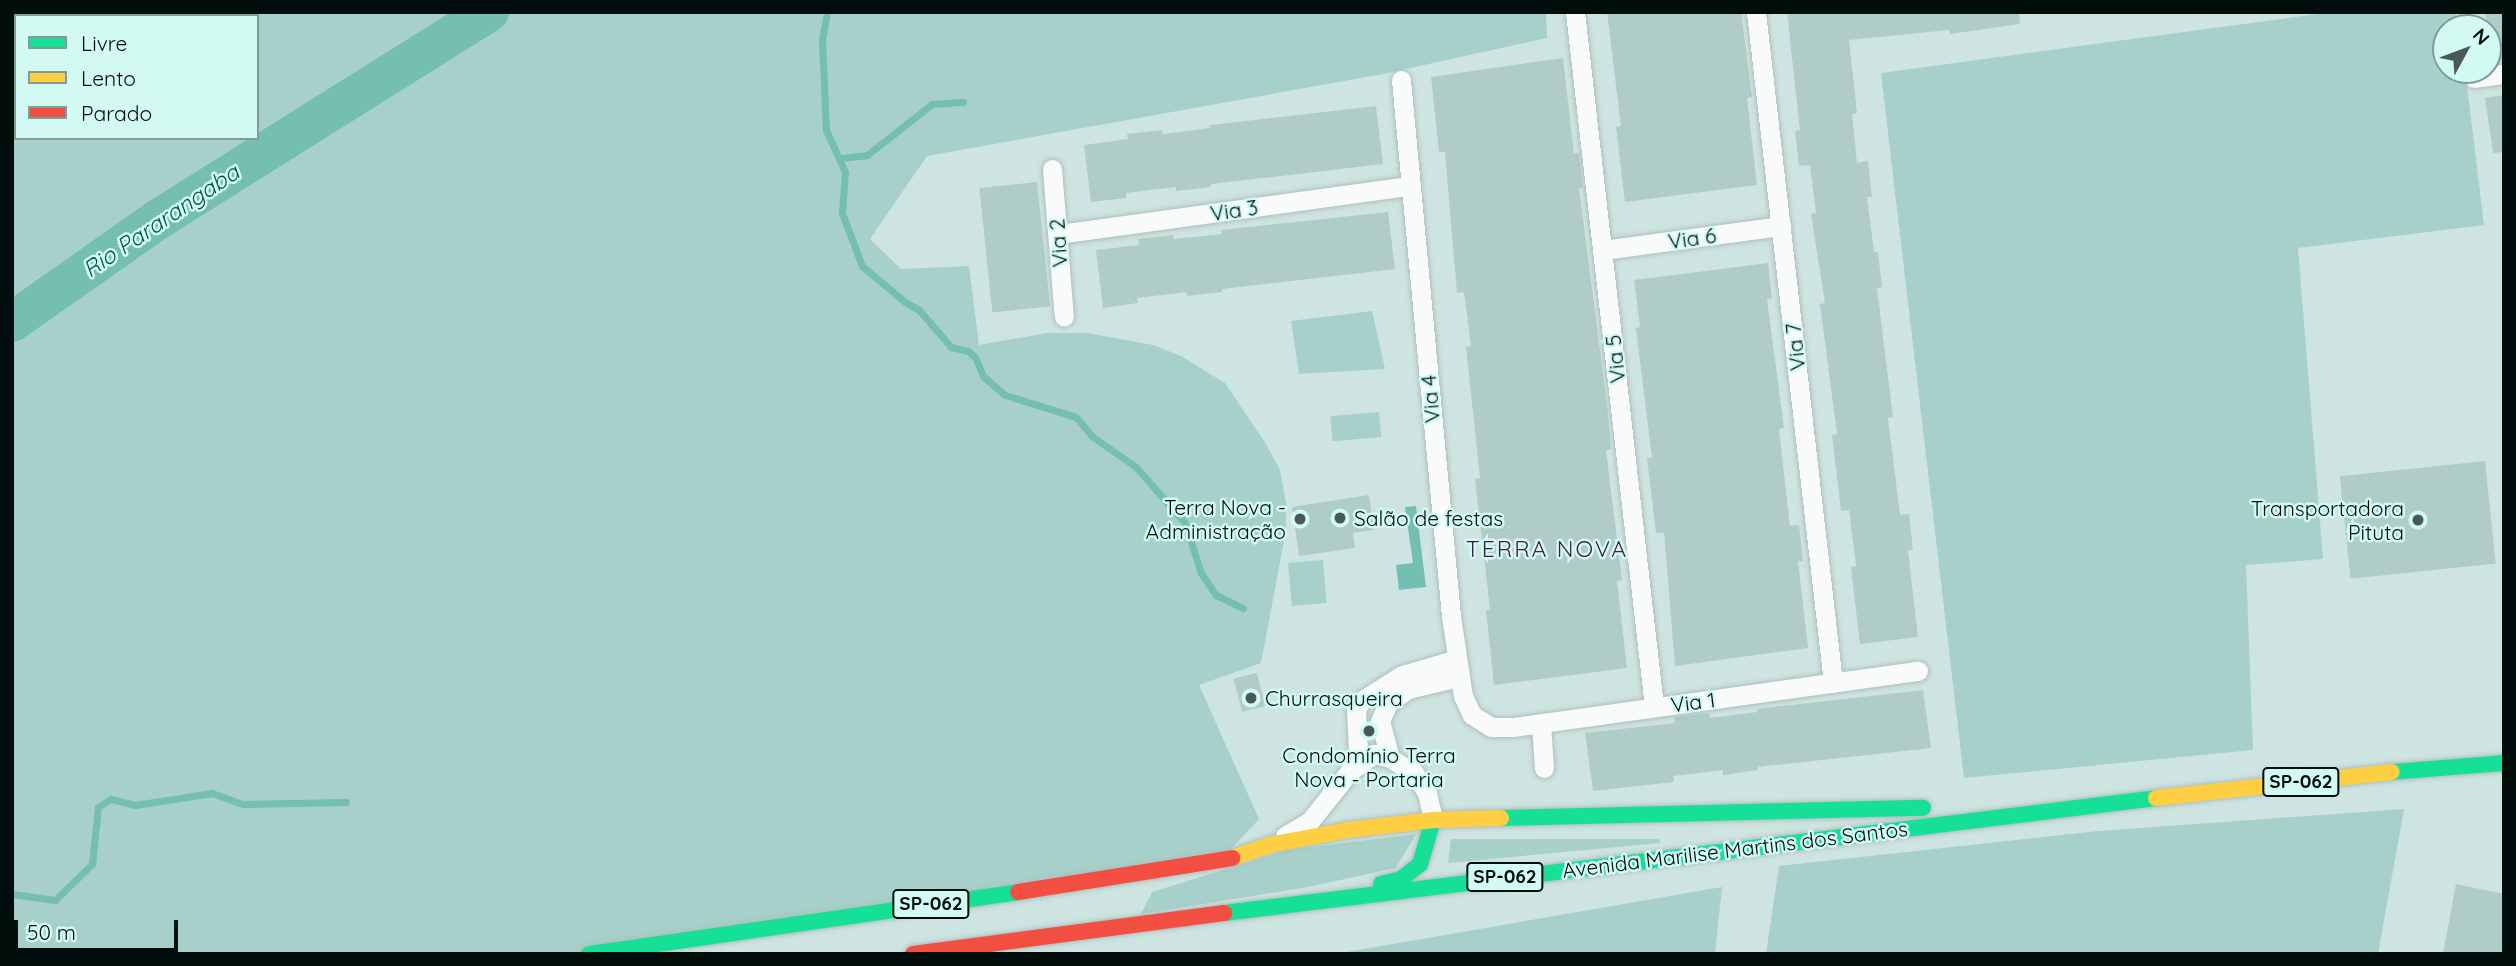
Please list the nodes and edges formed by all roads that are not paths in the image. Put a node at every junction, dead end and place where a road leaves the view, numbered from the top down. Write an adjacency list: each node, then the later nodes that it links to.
1 (1575, 12): 8 (street, Via 5)
2 (1756, 12): 6 (street, Via 7)
3 (1401, 80): 5 (street, Via 4)
4 (1052, 169): 7 (street, Via 2)
5 (1409, 186): 7 (street, Via 3); 10 (street, Via 4)
6 (1781, 226): 8 (street, Via 6); 12 (street, Via 7)
7 (1058, 234): 9 (street, Via 2)
8 (1603, 250): 13 (street, Via 5)
9 (1064, 317)
10 (1458, 668): 14 (street, Via 4); 16 (street); 19 (street)
11 (1918, 671): 12 (street, Via 1)
12 (1833, 683): 13 (street, Via 1)
13 (1654, 706): 15 (street, Via 1)
14 (1472, 715): 15 (street, Via 1)
15 (1541, 723): 18 (street)
16 (1390, 758): 19 (street); 21 (street)
17 (2504, 763): 20 (main road, Avenida Marilise Martins dos Santos / SP-062)
18 (1544, 768)
19 (1349, 772): 22 (street)
20 (2098, 804): 21 (main road, Avenida Marilise Martins dos Santos / SP-062); 23 (main road, Avenida Marilise Martins dos Santos / SP-062)
21 (1433, 820): 22 (main road, Avenida Marilise Martins dos Santos / SP-062); 23 (main road)
22 (1269, 845): 24 (main road, SP-062)
23 (1312, 901): 25 (main road, Avenida Marilise Martins dos Santos / SP-062)
24 (589, 954)
25 (913, 954)

